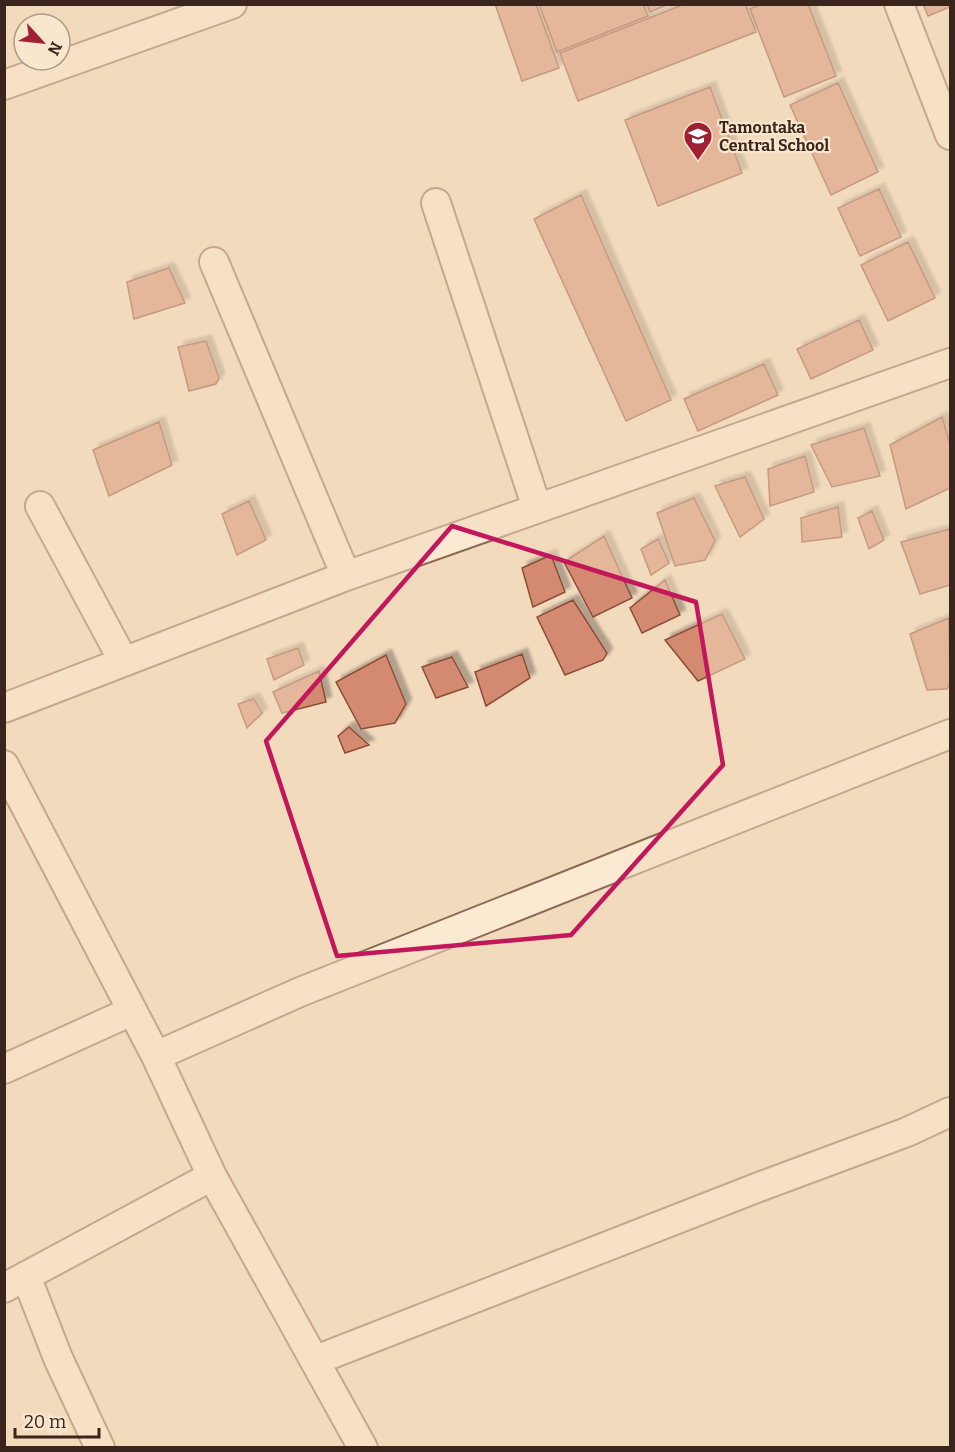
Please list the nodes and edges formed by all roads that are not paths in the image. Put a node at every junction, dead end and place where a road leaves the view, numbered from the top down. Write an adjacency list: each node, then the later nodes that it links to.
1 (232, 4): 3 (street)
2 (899, 4): 4 (street)
3 (4, 85)
4 (951, 135)
5 (436, 203): 9 (street)
6 (214, 262): 10 (street)
7 (951, 363): 9 (street)
8 (40, 506): 11 (street)
9 (537, 508): 10 (street)
10 (346, 576): 11 (street)
11 (124, 662): 12 (street)
12 (4, 708)
13 (951, 734): 16 (street)
14 (4, 765): 15 (street)
15 (132, 1011): 16 (street); 17 (street)
16 (156, 1056): 19 (street)
17 (4, 1070)
18 (951, 1112): 21 (street)
19 (212, 1176): 20 (street); 21 (street)
20 (15, 1282): 22 (street)
21 (316, 1360): 23 (street)
22 (100, 1448)
23 (363, 1448)

